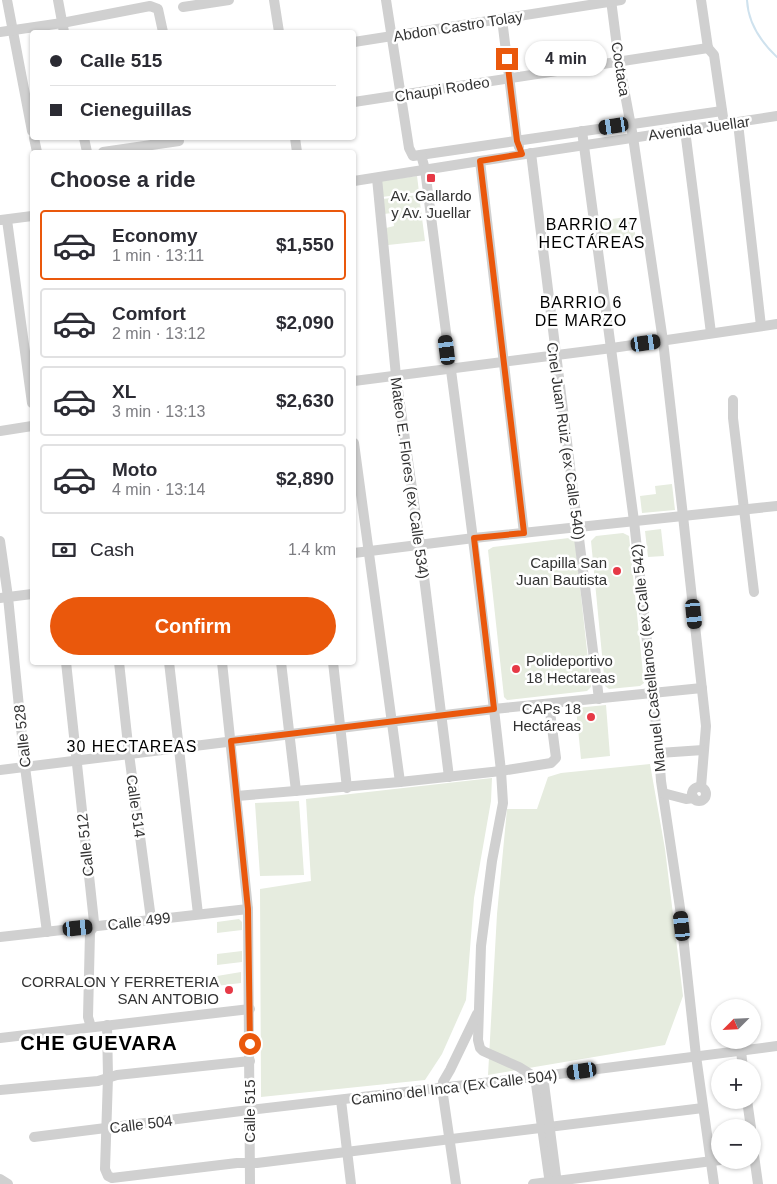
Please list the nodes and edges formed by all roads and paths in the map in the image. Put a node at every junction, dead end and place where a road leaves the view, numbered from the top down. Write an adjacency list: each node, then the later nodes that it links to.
1 (7, 0): 13 (street)
2 (58, 0): 10 (street)
3 (229, 0): 8 (street)
4 (274, 0): 12 (street)
5 (386, 0): 15 (street)
6 (614, 0): 9 (street, Abdon Castro Tolay); 18 (street, Coctaca)
7 (701, 0): 17 (street)
8 (184, 7)
9 (502, 19): 15 (street, Abdon Castro Tolay); 19 (street, Cnel Juan Ruiz (ex Calle 540))
10 (63, 28): 11 (street); 13 (street)
11 (163, 30)
12 (279, 30)
13 (12, 31): 14 (street); 24 (street)
14 (0, 32)
15 (392, 36): 16 (street, Abdon Castro Tolay); 20 (street)
16 (356, 42)
17 (708, 48): 18 (street, Chaupi Rodeo); 22 (street)
18 (619, 62): 19 (street, Chaupi Rodeo); 26 (street, Coctaca)
19 (509, 78): 20 (street, Chaupi Rodeo); 32 (street, Cnel Juan Ruiz (ex Calle 540))
20 (402, 95): 21 (street, Chaupi Rodeo); 36 (street)
21 (356, 102)
22 (722, 111): 26 (street); 27 (street)
23 (777, 116): 25 (street, Avenida Juellar)
24 (30, 121)
25 (738, 123): 27 (street, Avenida Juellar); 44 (street)
26 (630, 124): 29 (street); 30 (street, Coctaca)
27 (724, 125): 28 (street, Avenida Juellar)
28 (684, 130): 30 (street, Avenida Juellar); 45 (street)
29 (582, 131): 32 (street); 33 (street, Manuel Castellanos (ex Calle 542))
30 (633, 137): 33 (street, Avenida Juellar); 46 (street, Coctaca)
31 (172, 140): 34 (street)
32 (517, 141): 35 (street, Cnel Juan Ruiz (ex Calle 540)); 36 (street)
33 (583, 145): 35 (street, Avenida Juellar); 47 (street, Manuel Castellanos (ex Calle 542))
34 (115, 150)
35 (526, 154): 37 (street, Avenida Juellar); 48 (street, Cnel Juan Ruiz (ex Calle 540))
36 (417, 156): 38 (street)
37 (480, 161): 38 (street, Avenida Juellar); 49 (street)
38 (425, 169): 39 (street, Avenida Juellar); 50 (street)
39 (377, 178): 40 (street, Avenida Juellar); 51 (street, Mateo E. Flores (ex Calle 534))
40 (356, 182)
41 (30, 216): 42 (street)
42 (3, 220): 53 (street)
43 (777, 324): 44 (street)
44 (761, 326): 45 (street)
45 (711, 333): 46 (street)
46 (663, 341): 47 (street); 60 (street, Coctaca)
47 (612, 348): 48 (street); 61 (street, Manuel Castellanos (ex Calle 542))
48 (555, 355): 49 (street); 62 (street, Cnel Juan Ruiz (ex Calle 540))
49 (503, 361): 50 (street); 63 (street)
50 (450, 368): 51 (street); 64 (street)
51 (396, 376): 52 (street); 66 (street, Mateo E. Flores (ex Calle 534))
52 (356, 381)
53 (30, 391)
54 (734, 400): 59 (street)
55 (30, 426): 56 (street)
56 (0, 431)
57 (356, 457): 67 (street)
58 (777, 506): 59 (street)
59 (743, 509): 60 (street); 69 (street)
60 (683, 516): 61 (street); 78 (street, Coctaca)
61 (634, 521): 62 (street); 79 (street, Manuel Castellanos (ex Calle 542))
62 (578, 528): 63 (street); 80 (street, Cnel Juan Ruiz (ex Calle 540))
63 (524, 533): 64 (street)
64 (474, 538): 66 (street); 82 (street)
65 (0, 541): 71 (street, Calle 528)
66 (420, 545): 67 (street); 83 (street, Mateo E. Flores (ex Calle 534))
67 (370, 552): 68 (street); 84 (street)
68 (356, 553)
69 (754, 592)
70 (30, 594): 71 (street)
71 (4, 598): 93 (street, Calle 528)
72 (66, 665): 92 (street, Calle 512)
73 (120, 665): 91 (street, Calle 514)
74 (169, 665): 88 (street)
75 (222, 665): 87 (street, Calle 515)
76 (281, 665): 86 (street)
77 (333, 665): 85 (street)
78 (702, 688): 79 (street); 90 (street, Coctaca)
79 (652, 693): 80 (street); 89 (street, Manuel Castellanos (ex Calle 542))
80 (599, 698): 81 (street)
81 (549, 704): 82 (street); 95 (street)
82 (494, 709): 83 (street); 95 (street)
83 (441, 716): 84 (street); 96 (street, Mateo E. Flores (ex Calle 534))
84 (392, 723): 85 (street); 97 (street)
85 (340, 728): 86 (street); 98 (street)
86 (289, 734): 87 (street); 99 (street)
87 (231, 741): 88 (street); 101 (street, Calle 515)
88 (179, 748): 91 (street); 103 (street)
89 (659, 753): 90 (street); 100 (street, Manuel Castellanos (ex Calle 542))
90 (703, 753): 100 (street, Coctaca)
91 (130, 754): 92 (street); 104 (street, Calle 514)
92 (76, 760): 93 (street); 105 (street, Calle 512)
93 (25, 767): 94 (street); 106 (street, Calle 528)
94 (0, 770)
95 (501, 771): 96 (street); 109 (street)
96 (449, 776): 97 (street)
97 (400, 782): 98 (street)
98 (347, 788): 99 (street)
99 (296, 791): 101 (street)
100 (663, 793): 115 (street, Manuel Castellanos (ex Calle 542))
101 (237, 796): 102 (street, Calle 515)
102 (248, 909): 103 (street, Calle 499); 108 (street, Calle 515)
103 (198, 914): 104 (street, Calle 499)
104 (151, 919): 105 (street, Calle 499)
105 (94, 926): 106 (street, Calle 499); 111 (street, Calle 512)
106 (47, 932): 107 (street, Calle 499)
107 (0, 937)
108 (250, 1008): 110 (street); 117 (street, Calle 515)
109 (479, 1010): 119 (street); 120 (street)
110 (107, 1025): 111 (street); 118 (street)
111 (91, 1027): 112 (street)
112 (0, 1038)
113 (777, 1046): 114 (street, Camino del Inca (Ex Calle 504))
114 (741, 1051): 115 (street, Camino del Inca (Ex Calle 504)); 116 (street)
115 (696, 1056): 119 (street, Camino del Inca (Ex Calle 504)); 123 (street, Manuel Castellanos (ex Calle 542))
116 (742, 1059)
117 (250, 1062): 118 (street); 124 (street, Calle 515)
118 (108, 1077): 121 (street); 125 (street)
119 (539, 1077): 120 (street, Camino del Inca (Ex Calle 504)); 126 (street)
120 (442, 1088): 122 (street, Camino del Inca (Ex Calle 504)); 128 (street)
121 (0, 1090)
122 (341, 1100): 124 (street, Camino del Inca (Ex Calle 504)); 130 (street)
123 (704, 1108): 126 (street); 129 (street, Manuel Castellanos (ex Calle 542))
124 (249, 1110): 125 (street, Calle 504); 132 (street, Calle 515)
125 (107, 1128): 127 (street, Calle 504); 136 (street)
126 (546, 1128): 128 (street); 137 (street)
127 (34, 1138)
128 (449, 1141): 130 (street); 141 (street)
129 (711, 1141)
130 (347, 1152): 132 (street); 140 (street)
131 (711, 1161): 137 (street)
132 (249, 1163): 136 (street); 139 (street, Calle 515)
133 (715, 1169): 143 (street, Manuel Castellanos (ex Calle 542))
134 (755, 1169): 144 (street)
135 (0, 1179): 138 (street)
136 (109, 1180)
137 (553, 1183): 142 (street)
138 (8, 1184)
139 (250, 1184)
140 (351, 1184)
141 (456, 1184)
142 (533, 1184)
143 (714, 1184)
144 (758, 1184)

